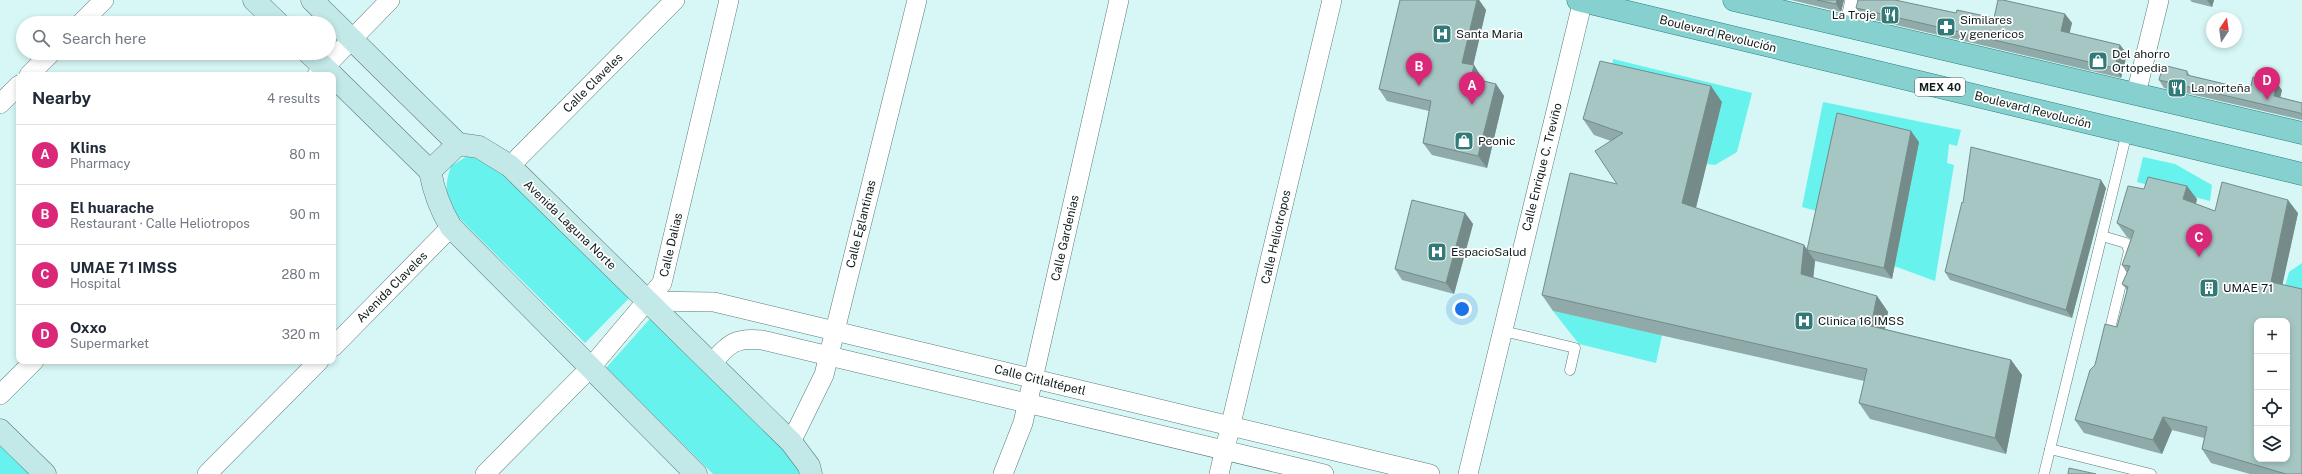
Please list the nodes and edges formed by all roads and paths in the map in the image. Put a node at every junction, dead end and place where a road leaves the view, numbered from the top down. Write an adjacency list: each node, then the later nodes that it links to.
1 (104, 0): 14 (street)
2 (254, 0): 15 (street)
3 (312, 0): 16 (street)
4 (390, 0): 19 (street)
5 (675, 0): 32 (street, Calle Claveles)
6 (729, 0): 37 (street, Calle Dalias)
7 (916, 0): 38 (street, Calle Eglantinas)
8 (1119, 0): 48 (street, Calle Gardenias)
9 (1332, 0): 51 (street, Calle Heliotropos)
10 (1581, 0): 29 (main road, Boulevard Revolución / MEX 40); 39 (street, Calle Enrique C. Treviño)
11 (1734, 0): 18 (main road)
12 (1855, 0): 18 (street)
13 (2159, 0): 27 (street)
14 (88, 16)
15 (271, 16)
16 (328, 16)
17 (336, 23): 19 (street)
18 (1849, 27): 27 (main road)
19 (352, 39): 20 (street); 31 (street)
20 (336, 56)
21 (44, 60): 24 (street)
22 (332, 60): 23 (street)
23 (323, 69)
24 (32, 72)
25 (336, 81): 33 (street)
26 (16, 88): 28 (street)
27 (2136, 94): 30 (main road)
28 (0, 104)
29 (2127, 132): 34 (main road, Boulevard Revolución / MEX 40); 36 (lane)
30 (2302, 133)
31 (458, 144): 32 (street, Avenida Laguna Norte); 33 (street)
32 (510, 166): 37 (street, Avenida Laguna Norte)
33 (430, 171): 35 (street)
34 (2302, 174)
35 (451, 227): 40 (street, Avenida Claveles); 46 (street)
36 (2102, 236): 41 (lane); 54 (lane)
37 (647, 301): 38 (street, Calle Citlaltépetl); 45 (street, Avenida Laguna Norte); 46 (street, Calle Dalias)
38 (835, 330): 42 (street, Calle Eglantinas); 48 (street, Calle Citlaltépetl)
39 (1503, 331): 47 (lane); 65 (street, Calle Enrique C. Treviño)
40 (336, 343)
41 (2106, 348)
42 (829, 356): 45 (street, Calle Citlaltépetl); 50 (street, Calle Citlaltépetl); 53 (street, Calle Eglantinas)
43 (31, 364): 49 (street)
44 (316, 364): 57 (street)
45 (711, 364): 53 (street, Avenida Laguna Norte)
46 (591, 367): 58 (street, Calle Dalias); 59 (street)
47 (1570, 370)
48 (1034, 378): 50 (street, Calle Gardenias); 51 (street, Calle Citlaltépetl)
49 (0, 395)
50 (1027, 403): 55 (street, Calle Citlaltépetl); 61 (street, Calle Gardenias)
51 (1232, 426): 55 (street, Calle Heliotropos); 64 (street, Calle Citlaltépetl)
52 (0, 430): 56 (street)
53 (791, 442): 60 (street, Avenida Laguna Norte)
54 (2050, 449): 66 (lane); 67 (lane)
55 (1225, 450): 62 (street, Calle Heliotropos); 63 (street, Calle Citlaltépetl)
56 (45, 474)
57 (207, 474)
58 (485, 474)
59 (696, 474)
60 (811, 474)
61 (1003, 474)
62 (1219, 474)
63 (1324, 474)
64 (1430, 474)
65 (1468, 474)
66 (2044, 474)
67 (2151, 474)

